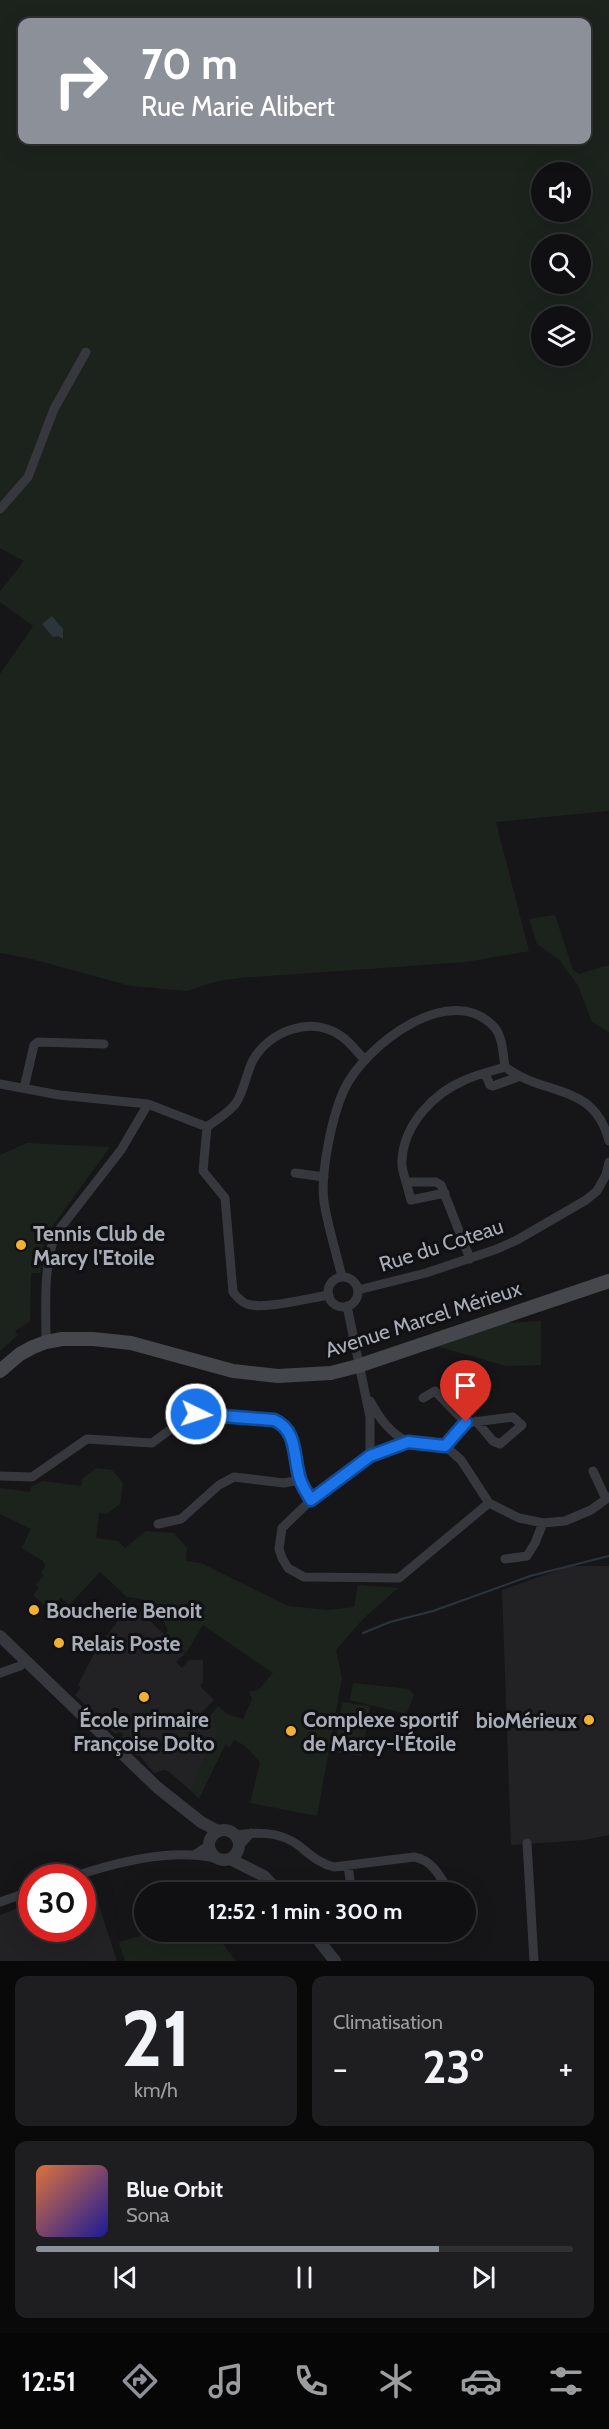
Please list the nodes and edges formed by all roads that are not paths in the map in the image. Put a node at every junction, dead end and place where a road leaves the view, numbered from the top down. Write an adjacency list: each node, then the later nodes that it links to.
1 (86, 352): 2 (street)
2 (0, 508)
3 (104, 1044): 9 (street)
4 (364, 1059): 5 (street); 11 (street); 15 (street)
5 (505, 1067): 6 (street); 7 (street)
6 (485, 1073): 7 (street); 16 (street)
7 (518, 1077): 12 (street)
8 (0, 1084): 9 (street)
9 (24, 1088): 10 (street)
10 (148, 1104): 11 (street); 25 (street)
11 (207, 1127): 23 (street)
12 (609, 1141)
13 (609, 1162): 18 (street, Rue du Coteau)
14 (295, 1173): 15 (street)
15 (324, 1177): 20 (street)
16 (406, 1182): 17 (street); 17 (street)
17 (445, 1193): 18 (street)
18 (470, 1259): 22 (street, Rue du Coteau)
19 (609, 1273): 26 (main road, Avenue Marcel Mérieux)
20 (342, 1277): 22 (street); 23 (street)
21 (609, 1281): 26 (main road, Avenue Marcel Mérieux)
22 (358, 1290): 24 (street)
23 (329, 1295): 24 (street)
24 (347, 1306): 26 (street)
25 (46, 1341): 26 (main road, Avenue Marcel Mérieux); 27 (main road, Avenue Marcel Mérieux)
26 (358, 1362): 28 (street)
27 (0, 1371)
28 (364, 1391): 30 (street); 32 (street)
29 (423, 1398): 31 (street)
30 (408, 1442): 31 (street); 32 (street)
31 (445, 1446): 38 (street)
32 (370, 1456): 37 (street)
33 (593, 1470): 36 (street)
34 (0, 1476): 35 (street)
35 (300, 1480): 37 (street); 40 (street)
36 (608, 1498): 39 (street)
37 (311, 1500): 38 (street)
38 (489, 1503): 39 (street)
39 (543, 1523): 41 (street)
40 (158, 1524)
41 (505, 1559)
42 (0, 1636): 43 (street)
43 (26, 1660): 44 (street); 45 (street)
44 (0, 1673)
45 (201, 1822): 46 (street); 47 (street)
46 (219, 1831): 47 (street); 49 (street)
47 (209, 1843): 50 (street); 51 (street)
48 (527, 1843): 61 (street)
49 (235, 1848): 51 (street); 52 (street); 54 (street)
50 (196, 1854): 51 (street); 53 (street)
51 (215, 1858)
52 (348, 1866): 55 (street); 56 (street)
53 (96, 1870)
54 (270, 1882)
55 (350, 1882)
56 (443, 1882)
57 (18, 1896): 58 (street)
58 (0, 1902)
59 (320, 1942): 60 (street)
60 (335, 1961)
61 (534, 1961)

